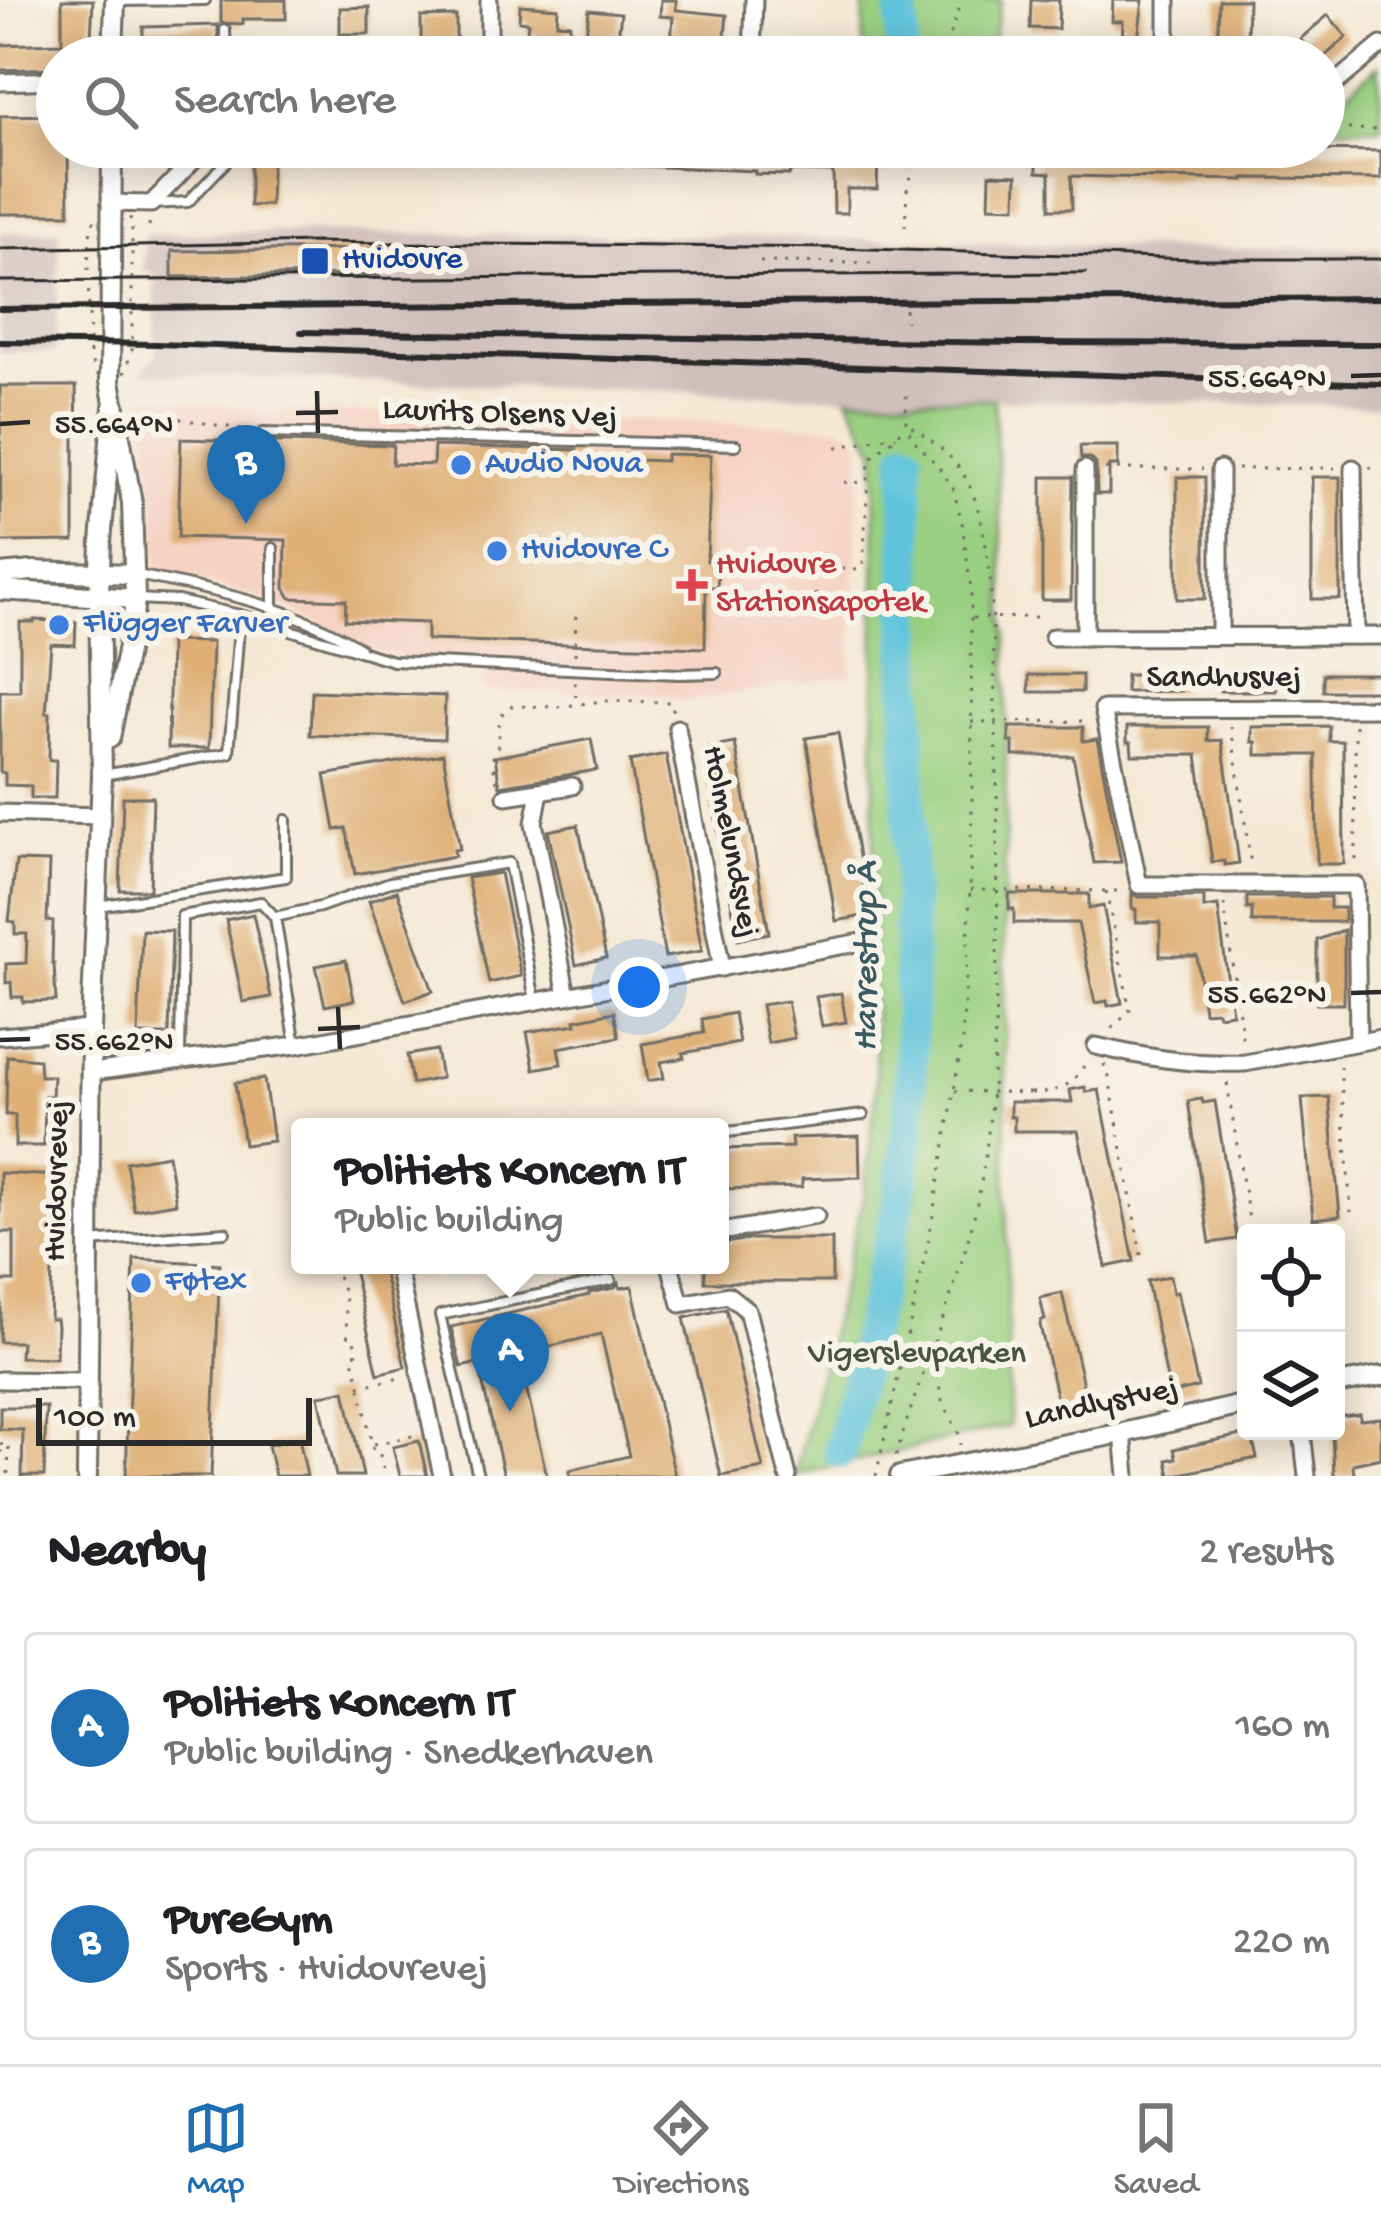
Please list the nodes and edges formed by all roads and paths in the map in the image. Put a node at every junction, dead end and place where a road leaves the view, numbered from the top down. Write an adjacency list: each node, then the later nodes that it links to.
1 (205, 0): 6 (lane)
2 (488, 0): 10 (street)
3 (754, 0): 11 (street)
4 (962, 0): 12 (path)
5 (1167, 0): 13 (street)
6 (116, 1): 8 (street)
7 (225, 30): 9 (lane)
8 (114, 36)
9 (225, 36)
10 (489, 36)
11 (753, 36)
12 (950, 36)
13 (1168, 36)
14 (1381, 45): 15 (street)
15 (1345, 75)
16 (36, 81): 17 (street)
17 (0, 82)
18 (1345, 129): 19 (path)
19 (1381, 130)
20 (111, 168): 24 (street, Hvidovrevej)
21 (186, 168): 25 (street)
22 (220, 168): 25 (lane)
23 (914, 168): 26 (path)
24 (110, 203): 25 (street); 32 (street, Hvidovrevej)
25 (151, 204)
26 (905, 227)
27 (760, 262): 28 (path)
28 (878, 263)
29 (905, 309): 30 (path)
30 (906, 322)
31 (906, 392): 33 (path)
32 (113, 407): 34 (path); 45 (street, Hvidovrevej); 47 (street, Hvidovrevej)
33 (906, 422): 35 (path); 55 (path); 57 (path)
34 (263, 433): 36 (lane, Laurits Olsens Vej)
35 (898, 436): 37 (path); 42 (path)
36 (736, 445)
37 (836, 447)
38 (1353, 468): 58 (street)
39 (1085, 469): 61 (street)
40 (1220, 469): 62 (street)
41 (844, 482): 42 (path)
42 (868, 483): 44 (path)
43 (274, 548): 52 (lane)
44 (842, 568)
45 (99, 573): 46 (street); 47 (street); 49 (street, Hvidovrevej)
46 (0, 574)
47 (134, 574): 50 (street, Hvidovrevej); 52 (lane)
48 (0, 590): 49 (street)
49 (99, 596): 50 (street); 72 (street, Hvidovrevej)
50 (135, 598): 54 (lane); 72 (street, Hvidovrevej)
51 (818, 600): 53 (lane)
52 (273, 608): 63 (lane)
53 (803, 609)
54 (241, 615): 63 (lane); 72 (lane)
55 (992, 617): 56 (path); 57 (path); 69 (path)
56 (1036, 617)
57 (973, 618): 70 (path)
58 (1356, 636): 59 (street); 62 (street)
59 (1381, 636)
60 (1053, 637): 61 (street)
61 (1085, 637): 62 (street)
62 (1220, 637)
63 (367, 652): 64 (lane)
64 (717, 673)
65 (1355, 708): 66 (street, Sandhusvej); 68 (street, Sandhusvej); 82 (path)
66 (1381, 708)
67 (1103, 709): 68 (street, Sandhusvej); 69 (path); 79 (street, Sandhusvej)
68 (1228, 709): 81 (path)
69 (995, 721): 70 (path); 84 (path)
70 (971, 722): 83 (path)
71 (676, 728): 75 (path); 89 (street, Holmelundsvej)
72 (102, 776): 77 (street, Hvidovrevej)
73 (572, 786): 74 (street)
74 (540, 792): 75 (street); 90 (street)
75 (506, 796)
76 (0, 813): 77 (street)
77 (100, 815): 86 (street, Hvidovrevej)
78 (286, 820): 86 (lane)
79 (1139, 885): 80 (street); 85 (path)
80 (1221, 885): 81 (street); 100 (path)
81 (1254, 885): 82 (street)
82 (1356, 885): 95 (street)
83 (970, 890): 84 (path); 103 (path)
84 (998, 890): 85 (path); 104 (path)
85 (1106, 891): 97 (path)
86 (96, 906): 92 (street, Hvidovrevej)
87 (275, 917): 91 (lane); 96 (lane); 99 (lane)
88 (867, 941): 89 (street, Holmelundsvej)
89 (722, 968): 90 (street, Holmelundsvej)
90 (567, 996): 91 (street, Holmelundsvej)
91 (536, 1002): 96 (street, Holmelundsvej)
92 (91, 1029): 93 (street); 102 (street, Hvidovrevej)
93 (0, 1036)
94 (1381, 1039): 95 (street)
95 (1358, 1042): 98 (street)
96 (296, 1046): 99 (street, Holmelundsvej)
97 (1096, 1046): 101 (street); 104 (path); 113 (path)
98 (1338, 1046): 100 (street); 107 (path)
99 (180, 1061): 102 (street, Holmelundsvej)
100 (1245, 1063): 101 (street)
101 (1224, 1064): 109 (path)
102 (92, 1072): 112 (street, Hvidovrevej)
103 (954, 1090): 104 (path); 142 (path)
104 (994, 1093): 118 (path)
105 (862, 1115): 106 (lane)
106 (729, 1132)
107 (1351, 1212)
108 (816, 1216): 110 (street)
109 (1250, 1224)
110 (729, 1230)
111 (225, 1232): 112 (lane)
112 (88, 1242): 122 (street, Hvidovrevej)
113 (1141, 1255)
114 (334, 1274): 124 (path)
115 (400, 1274): 119 (street)
116 (673, 1274): 141 (street)
117 (611, 1280): 140 (lane)
118 (933, 1350): 133 (path); 134 (path)
119 (421, 1373): 124 (path); 126 (street)
120 (1381, 1376): 123 (street)
121 (0, 1379): 122 (street)
122 (86, 1381): 137 (street, Hvidovrevej)
123 (1345, 1382)
124 (360, 1386): 131 (path)
125 (1237, 1406): 127 (street, Landlystvej)
126 (433, 1431): 131 (path); 139 (street)
127 (1123, 1433): 134 (street, Landlystvej); 143 (street)
128 (1303, 1440): 144 (street)
129 (0, 1444): 130 (path)
130 (9, 1444): 132 (path); 136 (path)
131 (372, 1444): 138 (path)
132 (0, 1453)
133 (898, 1466): 135 (street, Landlystvej)
134 (963, 1466): 135 (street, Landlystvej)
135 (937, 1473)
136 (8, 1476)
137 (86, 1476)
138 (385, 1476)
139 (442, 1476)
140 (478, 1476)
141 (788, 1476)
142 (876, 1476)
143 (1127, 1476)
144 (1307, 1476)

